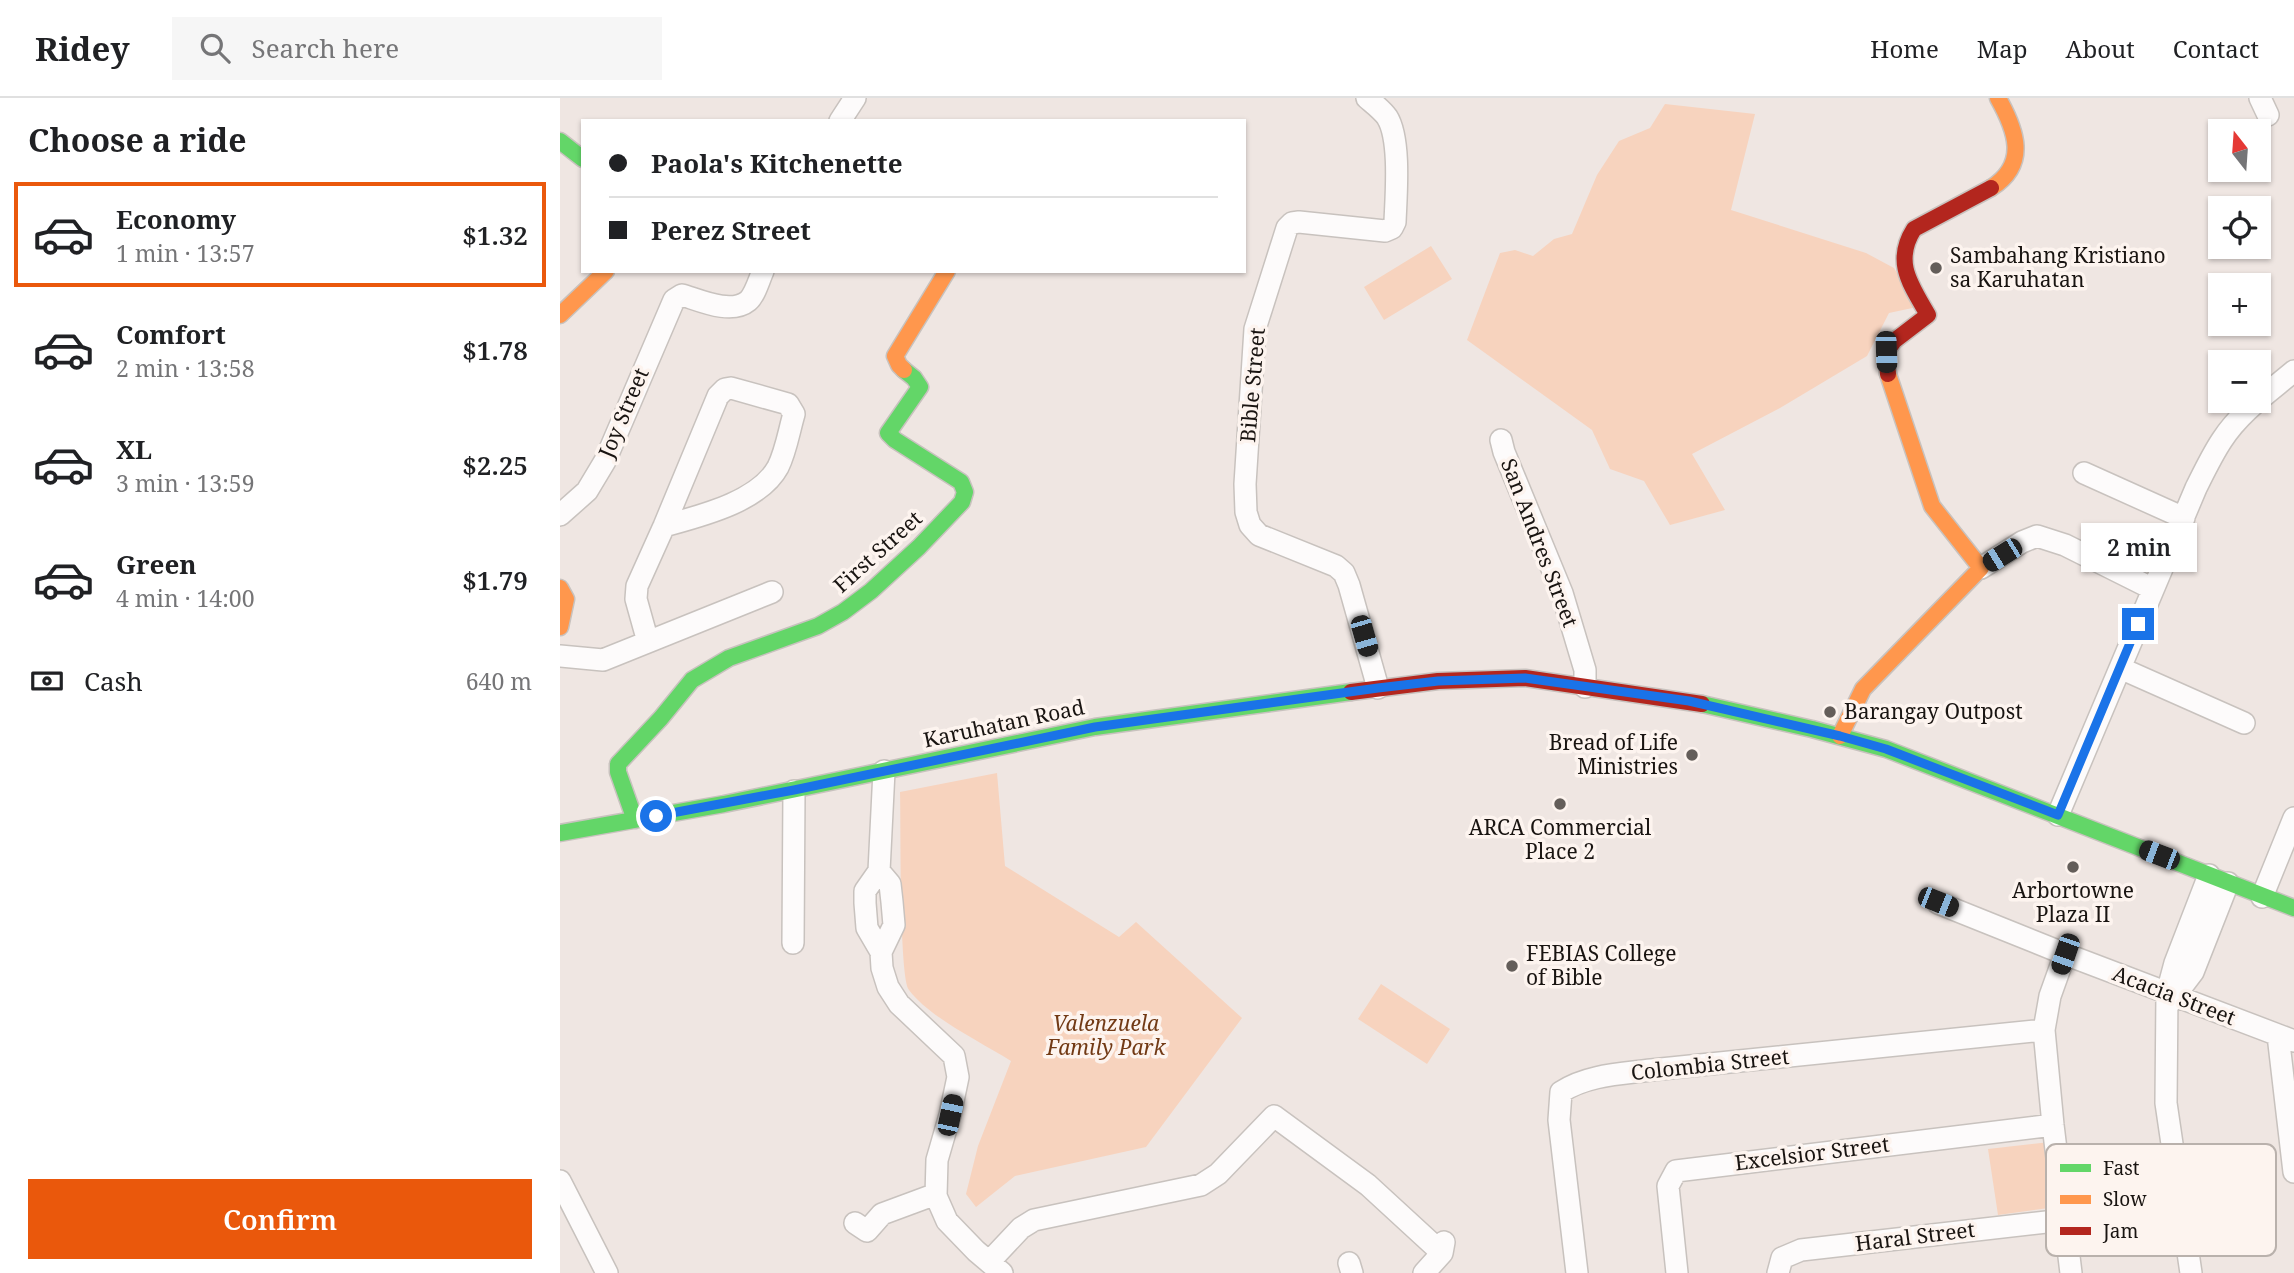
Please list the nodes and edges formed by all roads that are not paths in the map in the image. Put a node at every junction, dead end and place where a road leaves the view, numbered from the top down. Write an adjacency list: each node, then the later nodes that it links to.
1 (855, 98): 4 (street)
2 (1367, 98): 26 (street, Bible Street)
3 (1998, 98): 17 (main road)
4 (841, 119)
5 (560, 141): 6 (main road)
6 (581, 157)
7 (604, 273): 10 (main road)
8 (762, 273): 14 (street, Joy Street)
9 (946, 273): 33 (main road, First Street)
10 (560, 315)
11 (2294, 372): 15 (street)
12 (1501, 440): 25 (street, San Andres Street)
13 (2084, 472): 15 (street)
14 (560, 515)
15 (2184, 518): 19 (street)
16 (664, 526): 16 (street); 22 (street)
17 (1981, 568): 19 (street); 28 (main road)
18 (560, 588): 21 (main road)
19 (2154, 589): 24 (street)
20 (772, 592): 22 (street)
21 (560, 627)
22 (648, 642): 23 (street)
23 (560, 656)
24 (2120, 668): 27 (street); 31 (street)
25 (1585, 687): 26 (main road, Karuhatan Road); 28 (main road, Karuhatan Road)
26 (1378, 688): 29 (main road, Karuhatan Road)
27 (2244, 723)
28 (1840, 736): 31 (main road, Karuhatan Road)
29 (884, 771): 30 (main road, Karuhatan Road); 49 (street)
30 (794, 790): 33 (main road, Karuhatan Road); 39 (street)
31 (2058, 815): 35 (main road, Karuhatan Road)
32 (2294, 818): 36 (street)
33 (635, 820): 34 (main road, Karuhatan Road)
34 (560, 833)
35 (2215, 889): 36 (main road, Karuhatan Road); 41 (street)
36 (2262, 897): 38 (main road, Karuhatan Road)
37 (1938, 902): 40 (street, Acacia Street)
38 (2294, 908)
39 (793, 943)
40 (2065, 954): 41 (street, Acacia Street); 42 (street)
41 (2171, 998): 43 (street, Acacia Street); 46 (street)
42 (2044, 1030): 44 (street); 55 (street, Colombia Street)
43 (2286, 1038): 47 (street)
44 (2053, 1125): 45 (street); 56 (street, Excelsior Street)
45 (2055, 1144)
46 (2172, 1144)
47 (2294, 1172)
48 (560, 1181): 53 (street)
49 (936, 1194): 51 (street); 52 (street)
50 (2046, 1222): 57 (street, Haral Street)
51 (856, 1223)
52 (996, 1268): 54 (street)
53 (607, 1273)
54 (1424, 1273)
55 (1577, 1273)
56 (1677, 1273)
57 (1778, 1273)

